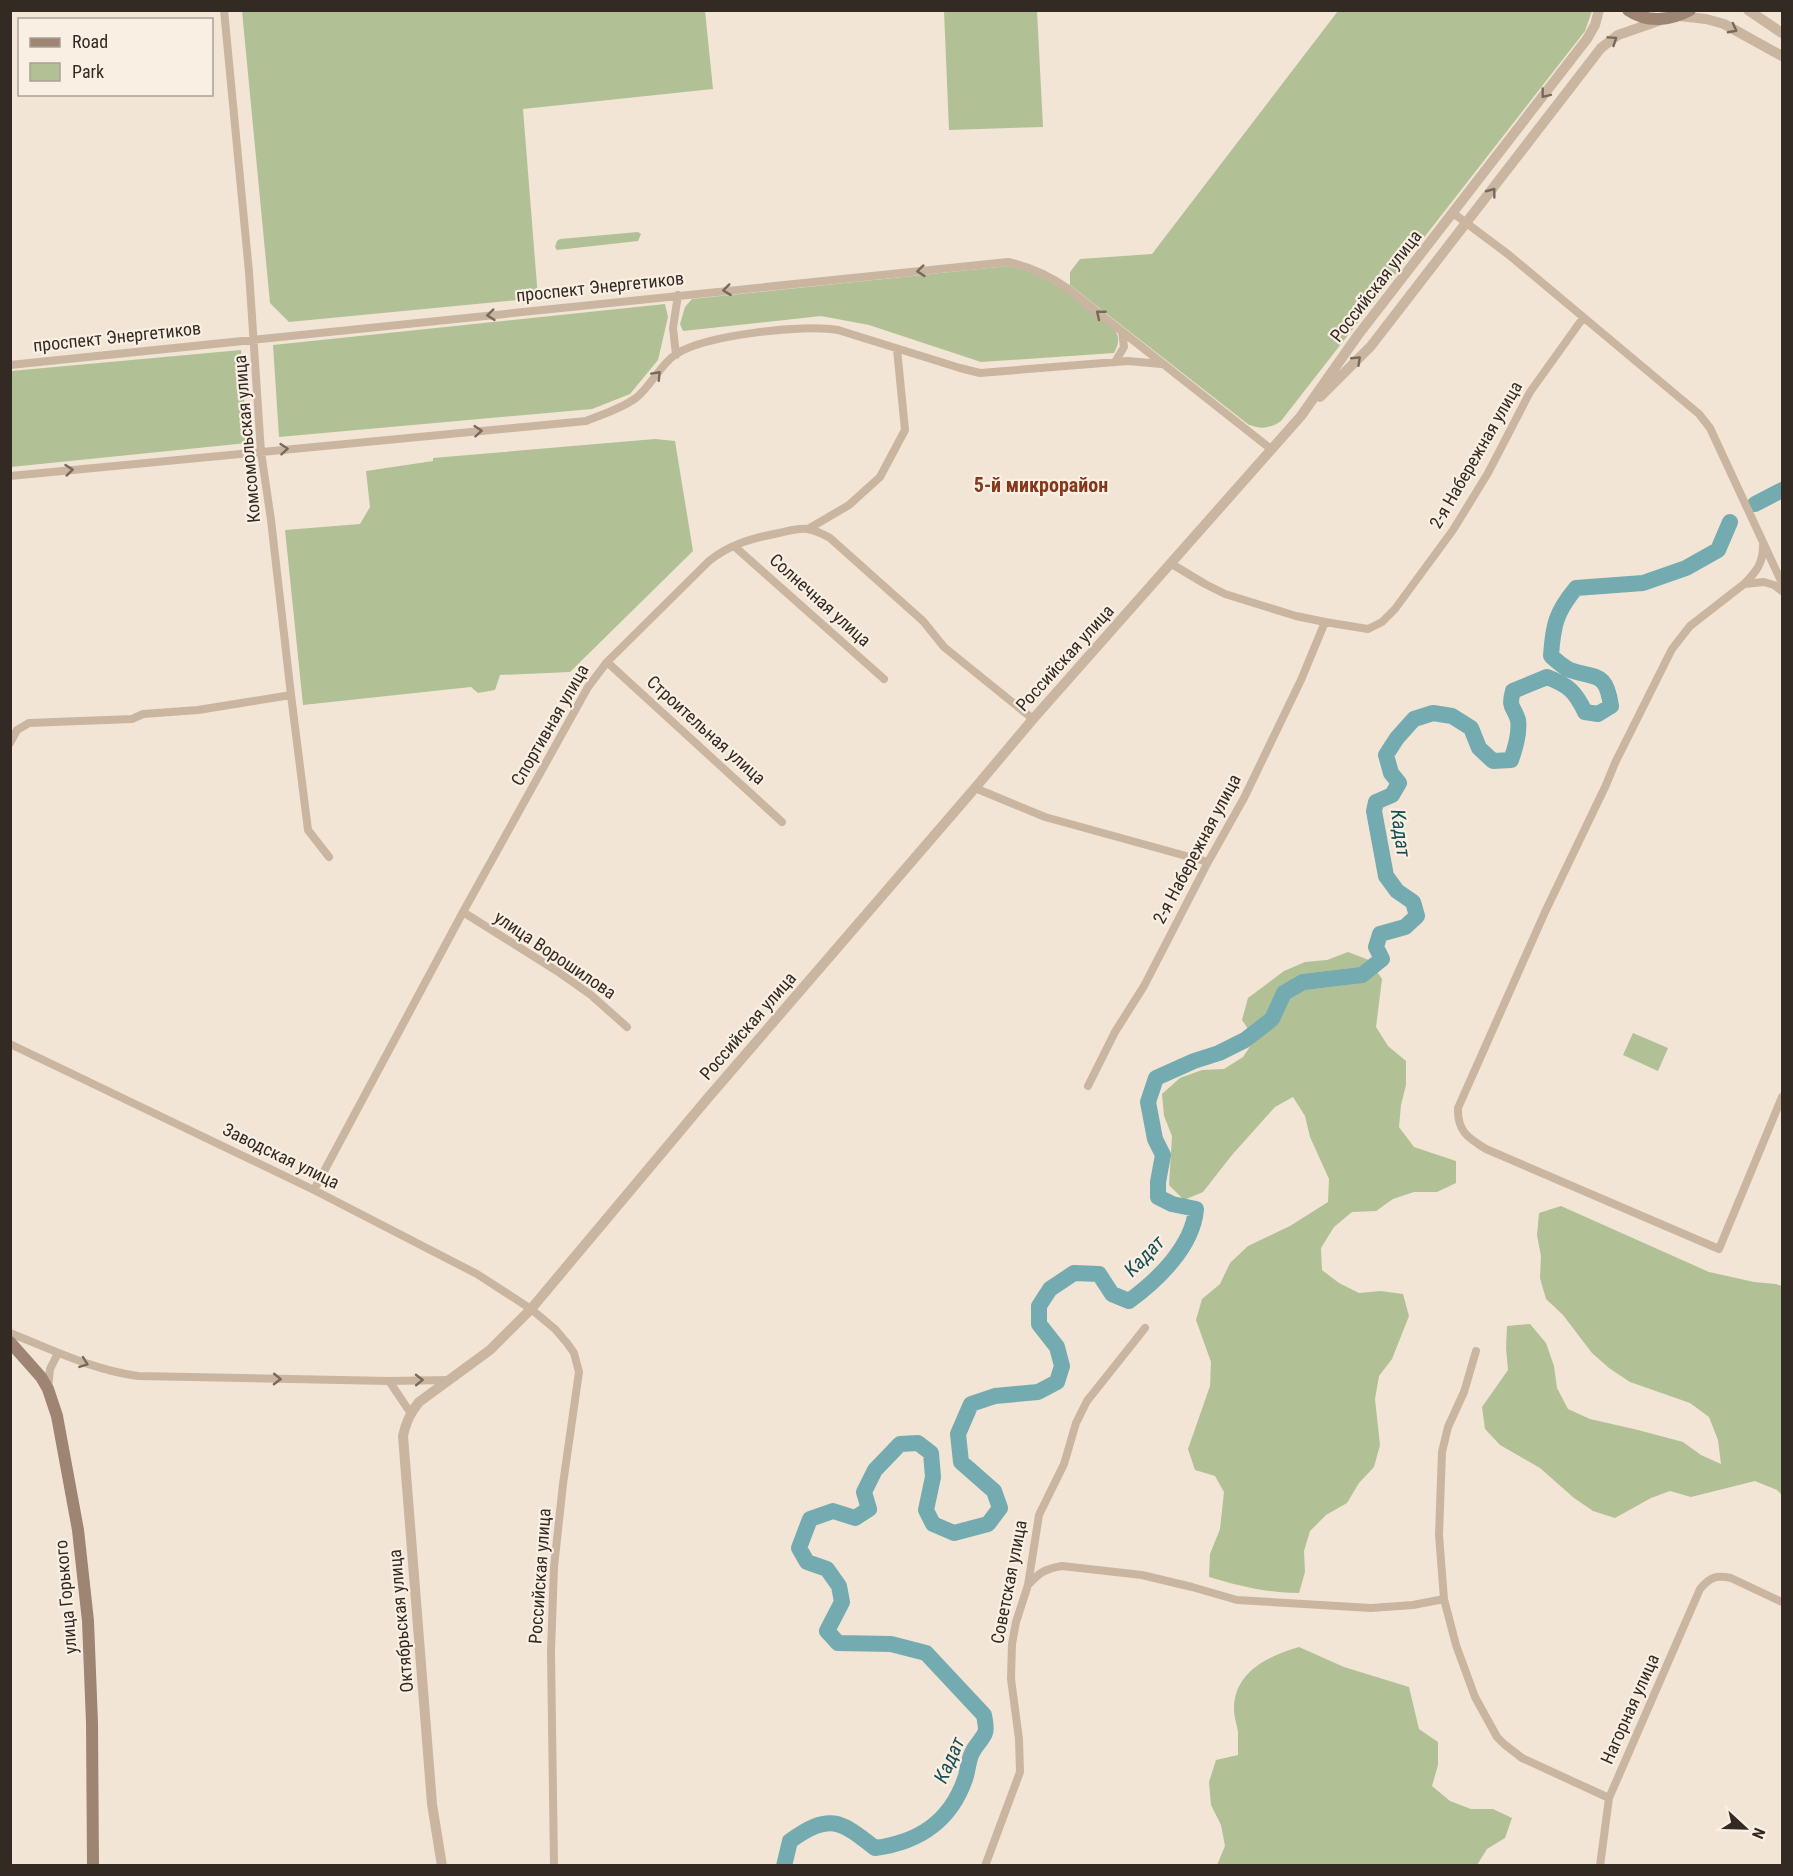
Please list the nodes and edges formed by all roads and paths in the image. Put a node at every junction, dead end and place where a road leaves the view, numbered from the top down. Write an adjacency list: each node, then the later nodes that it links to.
1 (224, 10): 14 (street, Комсомольская улица)
2 (1599, 10): 9 (street, Российская улица, one-way to 9)
3 (1628, 10): 6 (main road)
4 (1748, 10): 7 (street)
5 (1684, 14): 6 (main road); 8 (street, one-way to 8)
6 (1664, 20): 10 (street, one-way to 6)
7 (1782, 33)
8 (1782, 56)
9 (1454, 213): 10 (street); 20 (street, Российская улица)
10 (1468, 224): 12 (street); 20 (street, one-way to 10)
11 (678, 295): 13 (street, проспект Энергетиков, one-way to 11); 14 (street, проспект Энергетиков, one-way to 14); 16 (street)
12 (1583, 318): 25 (street); 31 (street, 2-я Набережная улица)
13 (1122, 332): 17 (street); 18 (street, проспект Энергетиков)
14 (255, 339): 19 (street, проспект Энергетиков); 22 (street, Комсомольская улица)
15 (897, 349): 16 (street); 17 (street); 24 (street)
16 (676, 355): 22 (street, one-way to 16)
17 (1115, 362): 18 (street)
18 (1162, 364): 21 (street, проспект Энергетиков)
19 (10, 365)
20 (1300, 416): 21 (street, Российская улица)
21 (1271, 449): 27 (street, Российская улица)
22 (261, 452): 23 (street, one-way to 22); 34 (street, Комсомольская улица)
23 (10, 476)
24 (808, 529): 26 (street, Спортивная улица); 35 (street)
25 (1762, 542): 28 (street); 29 (street)
26 (734, 546): 32 (street, Спортивная улица); 33 (street, Солнечная улица)
27 (1170, 563): 31 (street); 35 (street, Российская улица)
28 (1782, 583)
29 (1744, 584): 30 (street); 45 (street)
30 (1782, 591)
31 (1324, 622): 40 (street, 2-я Набережная улица)
32 (607, 662): 38 (street, Строительная улица); 41 (street, Спортивная улица)
33 (884, 679)
34 (291, 695): 36 (street); 39 (street, Комсомольская улица)
35 (1033, 719): 37 (street, Российская улица)
36 (10, 742)
37 (975, 788): 40 (street); 47 (street, Российская улица)
38 (782, 822)
39 (328, 857)
40 (1208, 862): 44 (street, 2-я Набережная улица)
41 (463, 912): 42 (street, улица Ворошилова); 46 (street, Спортивная улица)
42 (627, 1027)
43 (10, 1044): 46 (street, Заводская улица)
44 (1088, 1086)
45 (1782, 1097)
46 (314, 1190): 47 (street, Заводская улица)
47 (531, 1309): 53 (street, Российская улица); 63 (street, Российская улица)
48 (1145, 1328): 57 (street, Советская улица)
49 (10, 1333): 52 (street)
50 (10, 1342): 55 (main road, улица Горького)
51 (1476, 1352): 58 (street)
52 (58, 1353): 54 (street, one-way to 54); 55 (street)
53 (448, 1380): 54 (street, one-way to 53); 56 (street, Российская улица)
54 (389, 1381): 56 (street)
55 (48, 1389): 61 (main road, улица Горького)
56 (410, 1412): 62 (street, Октябрьская улица)
57 (1028, 1585): 58 (street); 64 (street, Советская улица)
58 (1444, 1599): 60 (street)
59 (1782, 1602): 60 (street, Нагорная улица)
60 (1610, 1798): 65 (street, Нагорная улица)
61 (93, 1866)
62 (442, 1866)
63 (554, 1866)
64 (985, 1866)
65 (1600, 1866)

